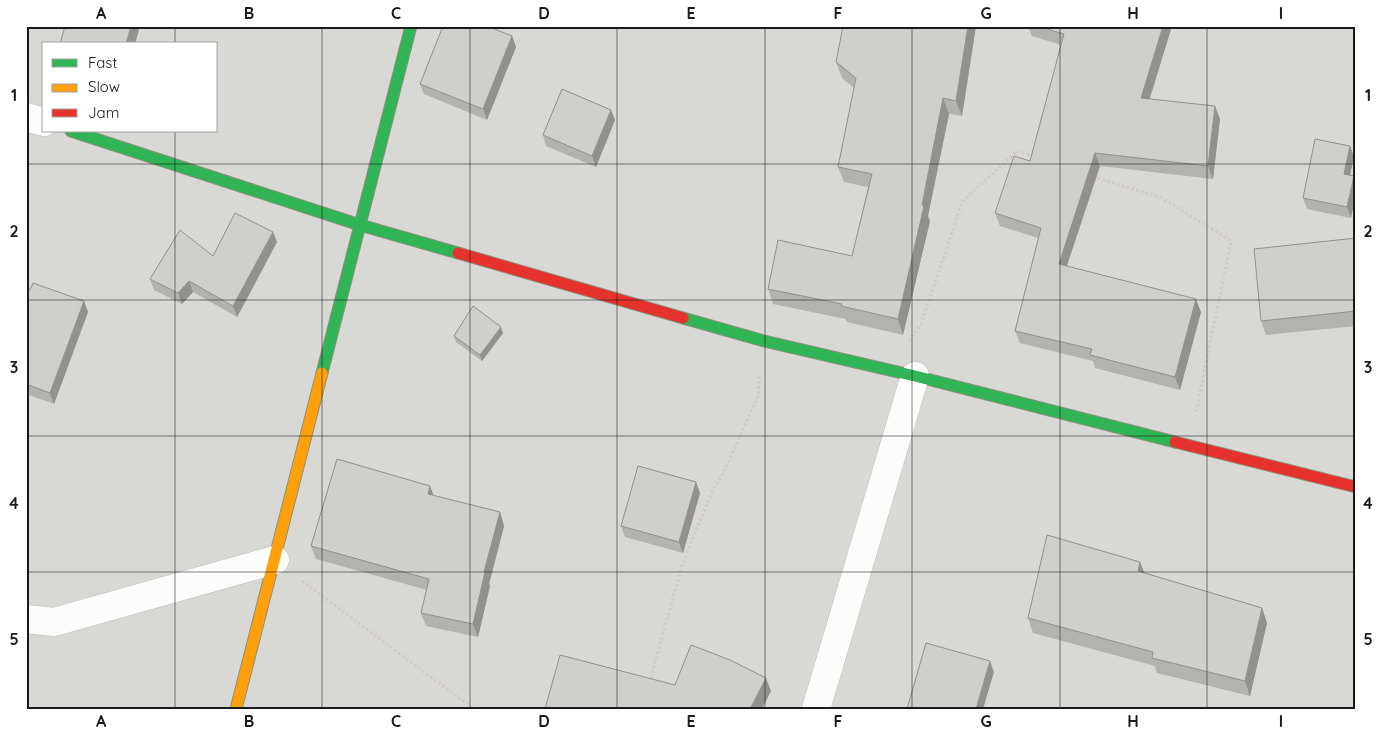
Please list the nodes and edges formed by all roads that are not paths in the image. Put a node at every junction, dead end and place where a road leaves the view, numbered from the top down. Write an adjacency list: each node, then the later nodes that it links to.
1 (410, 26): 5 (street)
2 (26, 117): 3 (street)
3 (42, 121)
4 (74, 132): 5 (street)
5 (360, 225): 6 (street); 8 (street)
6 (902, 373): 7 (street); 11 (street)
7 (1356, 487)
8 (274, 560): 9 (street); 10 (street)
9 (26, 618)
10 (236, 709)
11 (816, 709)

